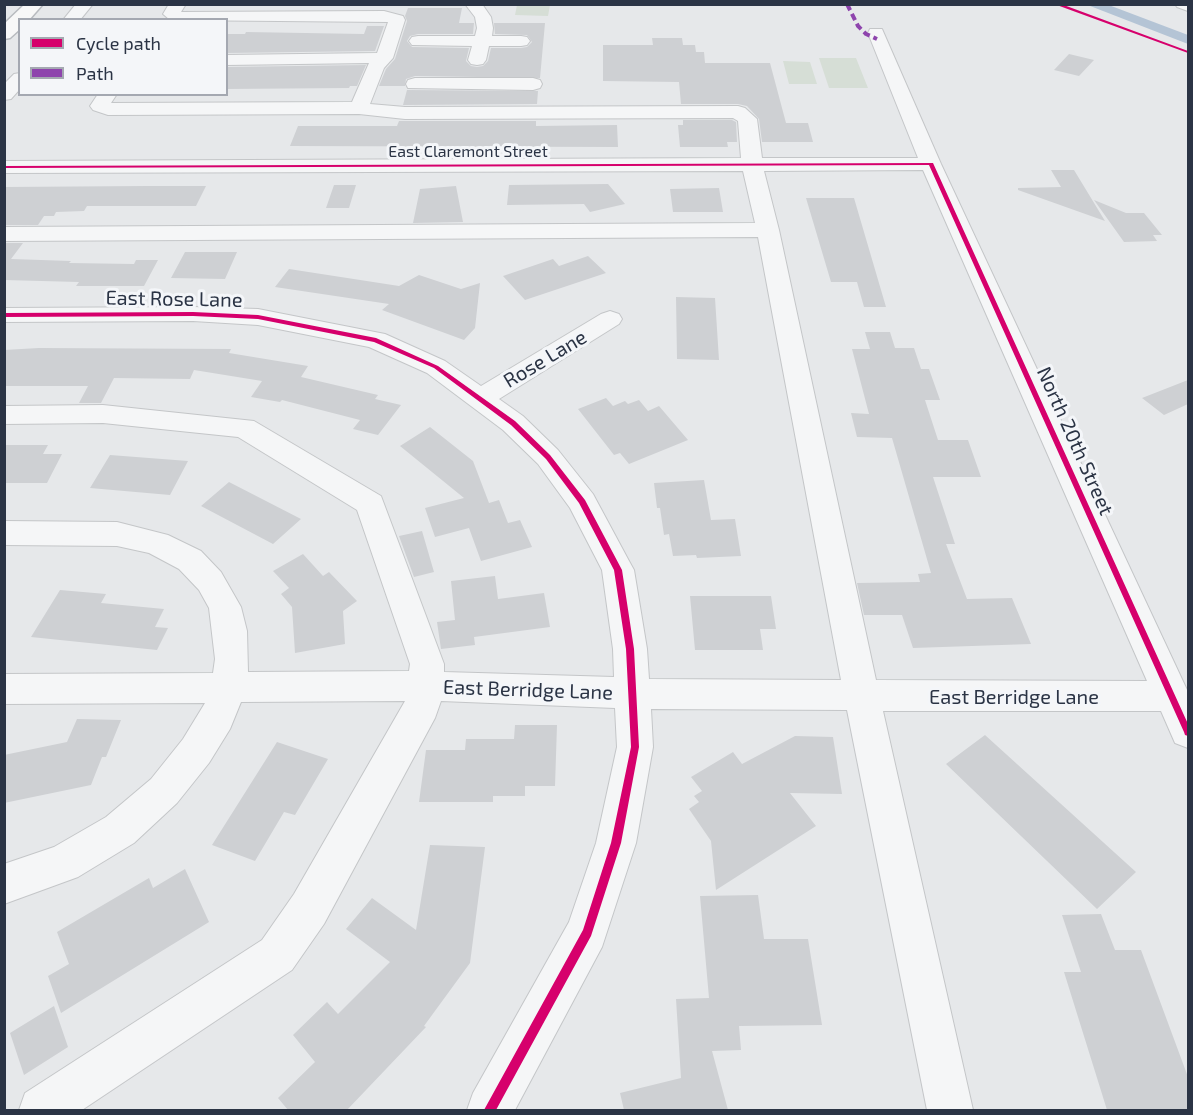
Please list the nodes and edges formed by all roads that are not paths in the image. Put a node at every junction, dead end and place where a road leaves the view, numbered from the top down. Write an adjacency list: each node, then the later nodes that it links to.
1 (35, 4): 7 (highway)
2 (85, 4): 8 (street)
3 (178, 4): 15 (street)
4 (473, 4): 13 (street)
5 (1183, 4): 6 (street)
6 (1188, 6)
7 (21, 18)
8 (73, 18)
9 (18, 20): 11 (highway)
10 (876, 33): 25 (street, North 20th Street)
11 (4, 34)
12 (418, 41): 13 (street)
13 (481, 41): 14 (street); 17 (street)
14 (521, 41)
15 (384, 58): 16 (street); 23 (street)
16 (228, 60)
17 (475, 76): 19 (street); 20 (street)
18 (18, 80): 21 (street)
19 (415, 84)
20 (533, 84)
21 (4, 95)
22 (107, 96): 23 (street)
23 (359, 108): 24 (street)
24 (752, 164): 25 (street, East Claremont Street); 26 (street, East Claremont Street); 27 (street)
25 (931, 164): 38 (street, North 20th Street)
26 (4, 167)
27 (768, 230): 28 (street); 39 (street)
28 (4, 234)
29 (4, 315): 31 (street, East Rose Lane)
30 (610, 319): 31 (street, Rose Lane)
31 (481, 398): 37 (street, East Rose Lane)
32 (4, 415): 34 (street)
33 (4, 533): 35 (street)
34 (426, 686): 35 (street, East Berridge Lane); 37 (street, East Berridge Lane); 42 (street)
35 (229, 688): 36 (street, East Berridge Lane); 41 (street)
36 (4, 689)
37 (633, 694): 39 (street, East Berridge Lane); 43 (street, East Rose Lane)
38 (1173, 696): 39 (street, East Berridge Lane); 40 (street, North 20th Street)
39 (862, 697): 44 (street)
40 (1188, 732)
41 (4, 884)
42 (42, 1110)
43 (490, 1110)
44 (950, 1110)

